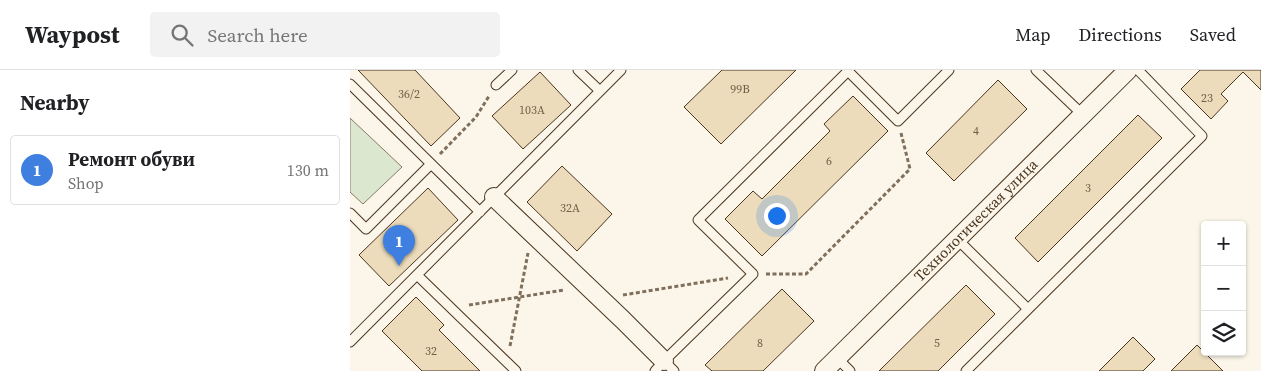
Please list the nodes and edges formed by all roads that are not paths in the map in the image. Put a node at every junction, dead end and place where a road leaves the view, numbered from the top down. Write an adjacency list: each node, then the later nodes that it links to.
1 (512, 70): 9 (lane)
2 (578, 70): 10 (lane)
3 (622, 70): 10 (lane)
4 (949, 70): 21 (lane)
5 (1036, 70): 11 (lane)
6 (1128, 70): 11 (street, Технологическая улица)
7 (1138, 70): 18 (lane)
8 (350, 84): 12 (lane)
9 (496, 85)
10 (600, 91): 13 (lane)
11 (1083, 115): 16 (street, Технологическая улица)
12 (431, 164): 14 (lane); 15 (lane)
13 (494, 198): 14 (lane); 21 (street)
14 (480, 212): 17 (lane)
15 (350, 213)
16 (957, 239): 18 (lane); 20 (street, Технологическая улица)
17 (417, 275): 19 (lane); 22 (lane)
18 (1028, 309): 25 (lane)
19 (350, 342)
20 (837, 358): 23 (street, Технологическая улица); 24 (lane)
21 (664, 368)
22 (516, 371)
23 (824, 371)
24 (850, 371)
25 (966, 371)

